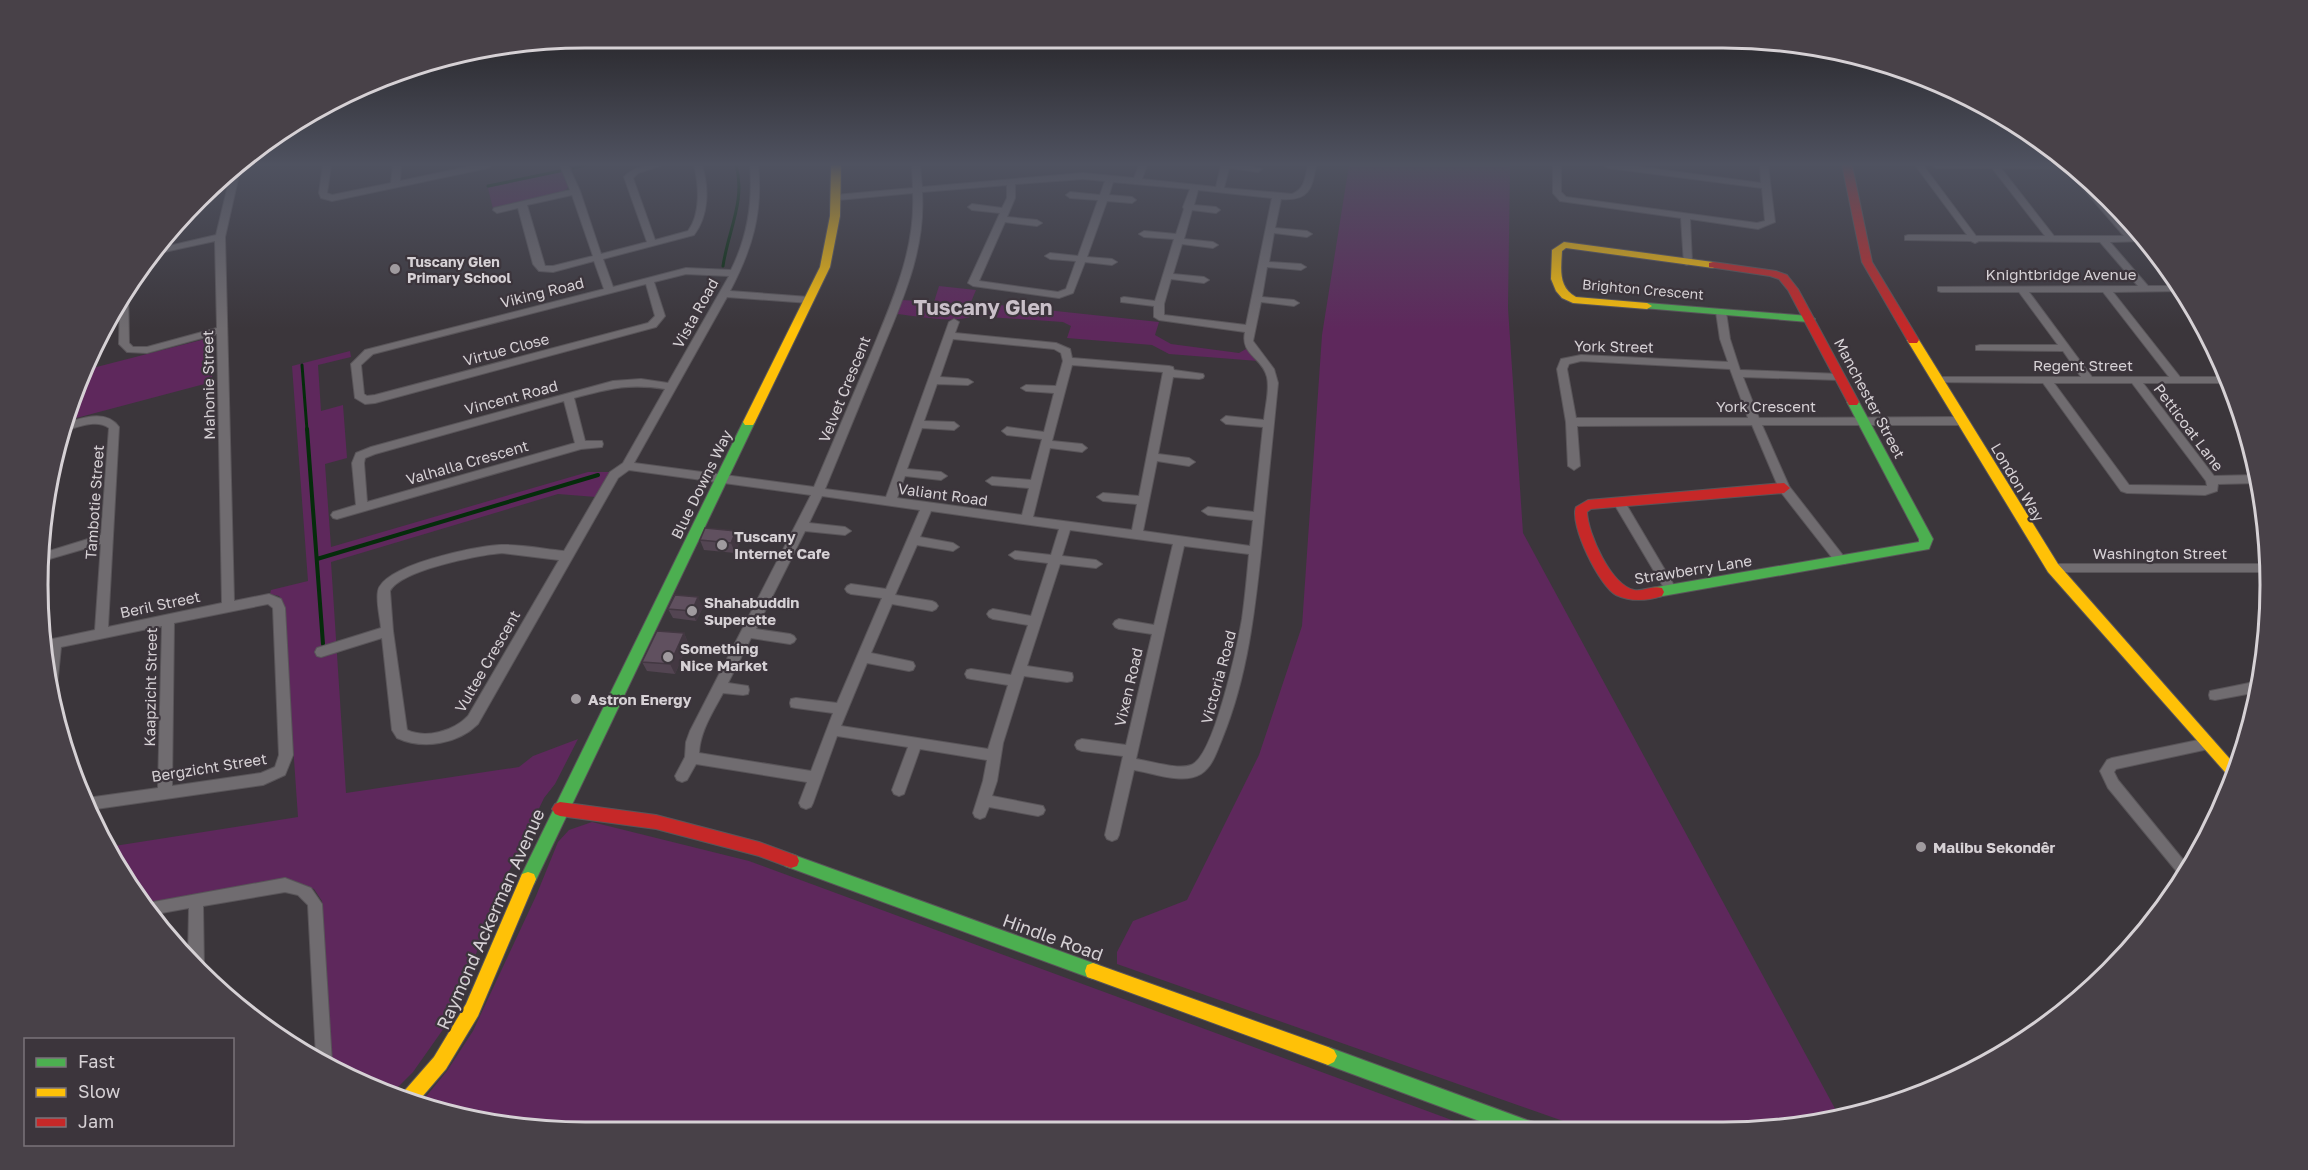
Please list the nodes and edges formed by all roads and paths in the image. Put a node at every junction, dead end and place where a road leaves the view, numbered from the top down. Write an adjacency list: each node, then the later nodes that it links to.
1 (224, 220): 25 (street, Mahonie Street)
2 (526, 220): 36 (street)
3 (585, 220): 36 (street)
4 (643, 220): 32 (street)
5 (697, 220): 32 (street)
6 (753, 220): 42 (street, Vista Road)
7 (835, 220): 55 (street, Blue Downs Way)
8 (919, 220): 112 (street, Velvet Crescent)
9 (1001, 220): 37 (street)
10 (1023, 220): 21 (street)
11 (1097, 220): 37 (street)
12 (1183, 220): 27 (street)
13 (1274, 220): 22 (street)
14 (1685, 220): 39 (street)
15 (1719, 220): 16 (street)
16 (1770, 220)
17 (1858, 220): 75 (street, London Way)
18 (1960, 220): 31 (street)
19 (2037, 220): 28 (street)
20 (2115, 220): 30 (street)
21 (1037, 223)
22 (1272, 230): 24 (street); 40 (street)
23 (1144, 234): 27 (street)
24 (1307, 234)
25 (220, 237): 34 (street); 64 (street, Mahonie Street)
26 (1908, 238): 31 (street)
27 (1178, 239): 33 (street); 44 (street)
28 (2052, 239): 29 (street); 31 (street)
29 (2103, 239): 30 (street); 47 (street)
30 (2131, 239)
31 (1975, 240)
32 (652, 244): 36 (street)
33 (1213, 245)
34 (166, 250)
35 (1050, 256): 37 (street)
36 (598, 258): 52 (street)
37 (1081, 260): 38 (street)
38 (1112, 262)
39 (1687, 262): 43 (street, Brighton Crescent); 60 (street, Brighton Crescent)
40 (1263, 264): 41 (street); 54 (street)
41 (1301, 267)
42 (735, 273): 45 (street, Viking Road); 53 (street, Vista Road)
43 (1772, 273): 61 (street, Manchester Street)
44 (1168, 276): 46 (street); 58 (street)
45 (649, 280): 52 (street, Viking Road); 68 (street, Virtue Close)
46 (1204, 280)
47 (2145, 288): 50 (street, Knightbridge Avenue); 51 (street, Knightbridge Avenue)
48 (1941, 289): 49 (street, Knightbridge Avenue)
49 (2022, 289): 50 (street, Knightbridge Avenue); 67 (street)
50 (2106, 289): 78 (street)
51 (2170, 289)
52 (609, 291): 68 (street, Viking Road)
53 (724, 294): 55 (street); 82 (street, Vista Road)
54 (1257, 299): 57 (street); 63 (street)
55 (809, 300): 107 (street, Blue Downs Way)
56 (1124, 300): 58 (street)
57 (1293, 303)
58 (1159, 304): 63 (street)
59 (125, 309): 64 (street)
60 (1721, 312): 61 (street, Brighton Crescent); 70 (street)
61 (1809, 319): 73 (street, Manchester Street)
62 (954, 322): 65 (street)
63 (1249, 329): 92 (street, Victoria Road)
64 (222, 330): 144 (street, Mahonie Street)
65 (950, 336): 69 (street); 74 (street)
66 (1980, 348): 67 (street)
67 (2066, 348): 76 (street)
68 (360, 358)
69 (1068, 361): 71 (street); 84 (street)
70 (1735, 369): 73 (street, York Street); 87 (street); 90 (street, York Street)
71 (1168, 374): 72 (street); 100 (street)
72 (1199, 376)
73 (1840, 376): 88 (street, Manchester Street)
74 (935, 380): 81 (street); 91 (street)
75 (1937, 380): 80 (street, Regent Street); 89 (street, London Way)
76 (2090, 380): 77 (street, Regent Street); 80 (street, Regent Street)
77 (2135, 380): 78 (street, Regent Street); 108 (street, Petticoat Lane)
78 (2177, 380): 79 (street, Regent Street)
79 (2219, 380)
80 (2047, 381): 108 (street, Petticoat Lane)
81 (968, 382)
82 (672, 387): 85 (street, Vincent Road); 102 (street, Vista Road)
83 (1026, 388): 84 (street)
84 (1061, 390): 96 (street)
85 (568, 397): 98 (street); 118 (street, Vincent Road)
86 (1226, 420): 92 (street)
87 (1754, 421): 88 (street, York Crescent); 90 (street, York Crescent); 111 (street)
88 (1863, 421): 89 (street, York Crescent); 130 (street, Manchester Street)
89 (1962, 421): 139 (street, London Way)
90 (1571, 422): 103 (street, York Street)
91 (919, 424): 94 (street); 104 (street)
92 (1268, 424): 121 (street, Victoria Road)
93 (72, 425): 127 (street, Tambotie Street)
94 (954, 426)
95 (1007, 431): 96 (street)
96 (1048, 440): 99 (street); 110 (street)
97 (598, 444): 98 (street, Valhalla Crescent)
98 (581, 445): 118 (street, Valhalla Crescent)
99 (1082, 448)
100 (1152, 457): 101 (street); 114 (street)
101 (1189, 462)
102 (627, 466): 107 (street, Valiant Road); 135 (street, Vultee Crescent)
103 (1574, 466)
104 (901, 472): 105 (street); 115 (street)
105 (941, 476)
106 (2250, 479): 108 (street)
107 (722, 480): 112 (street, Valiant Road); 183 (street, Blue Downs Way)
108 (2211, 480)
109 (992, 481): 110 (street)
110 (1036, 484): 122 (street)
111 (1784, 488): 116 (street, Strawberry Lane); 137 (street)
112 (818, 492): 115 (street, Valiant Road); 123 (street, Velvet Crescent)
113 (1103, 497): 114 (street)
114 (1144, 501): 126 (street)
115 (890, 502): 117 (street, Valiant Road)
116 (1619, 502): 142 (street); 142 (street, Strawberry Lane)
117 (927, 507): 122 (street, Valiant Road); 128 (street)
118 (362, 508): 120 (street, Valhalla Crescent)
119 (1208, 511): 121 (street)
120 (337, 515)
121 (1259, 517): 132 (street, Victoria Road)
122 (1026, 520): 124 (street, Valiant Road)
123 (803, 526): 125 (street); 153 (street, Velvet Crescent)
124 (1066, 526): 126 (street, Valiant Road); 136 (street)
125 (845, 531)
126 (1137, 535): 129 (street, Valiant Road)
127 (106, 538): 133 (street); 154 (street, Tambotie Street)
128 (913, 540): 131 (street); 143 (street)
129 (1179, 542): 132 (street, Valiant Road); 151 (street, Vixen Road)
130 (1924, 546): 137 (street, Strawberry Lane)
131 (953, 547)
132 (1256, 551): 174 (street, Victoria Road)
133 (49, 555)
134 (1015, 555): 136 (street)
135 (567, 556): 152 (street, Vultee Crescent); 152 (street, Vultee Crescent)
136 (1057, 560): 138 (street); 149 (street)
137 (1841, 561): 142 (street, Strawberry Lane)
138 (1096, 564)
139 (2053, 568): 140 (street, Washington Street); 171 (street, London Way)
140 (2260, 568)
141 (851, 589): 143 (street)
142 (1671, 590)
143 (888, 597): 145 (street); 158 (street)
144 (228, 606): 146 (street, Beril Street); 148 (street, Beril Street)
145 (932, 606)
146 (279, 608): 180 (street, Bergzicht Street)
147 (993, 614): 149 (street)
148 (168, 619): 154 (street, Beril Street); 180 (street, Kaapzicht Street)
149 (1035, 621): 161 (street)
150 (1119, 624): 151 (street, Vixen Road)
151 (1158, 630): 174 (street, Vixen Road)
152 (387, 631): 157 (street)
153 (746, 632): 155 (street); 163 (street, Velvet Crescent)
154 (101, 633): 156 (street, Beril Street)
155 (790, 639)
156 (52, 644)
157 (321, 652)
158 (863, 657): 159 (street); 168 (street)
159 (909, 666)
160 (971, 674): 161 (street)
161 (1017, 675): 162 (street); 173 (street)
162 (1067, 677)
163 (719, 687): 165 (street); 175 (street, Velvet Crescent)
164 (2250, 688): 166 (street)
165 (743, 690)
166 (2215, 695)
167 (796, 703): 168 (street)
168 (841, 710): 169 (street)
169 (833, 730): 170 (street); 178 (street)
170 (916, 743): 173 (street); 179 (street)
171 (2208, 744): 176 (street, London Way); 186 (street)
172 (1082, 745): 174 (street)
173 (993, 755): 184 (street)
174 (1129, 757): 185 (street, Vixen Road)
175 (692, 758): 177 (street, Velvet Crescent); 178 (street)
176 (2228, 767)
177 (682, 776)
178 (814, 777): 182 (street)
179 (899, 790)
180 (165, 791): 181 (street, Bergzicht Street)
181 (94, 803)
182 (806, 803)
183 (560, 808): 191 (street, Raymond Ackerman Avenue); 192 (street, Hindle Road)
184 (1038, 810)
185 (1112, 836)
186 (2180, 867)
187 (196, 901): 188 (street); 189 (street); 190 (street)
188 (156, 907)
189 (196, 955)
190 (323, 1054)
191 (412, 1094)
192 (1508, 1122)

